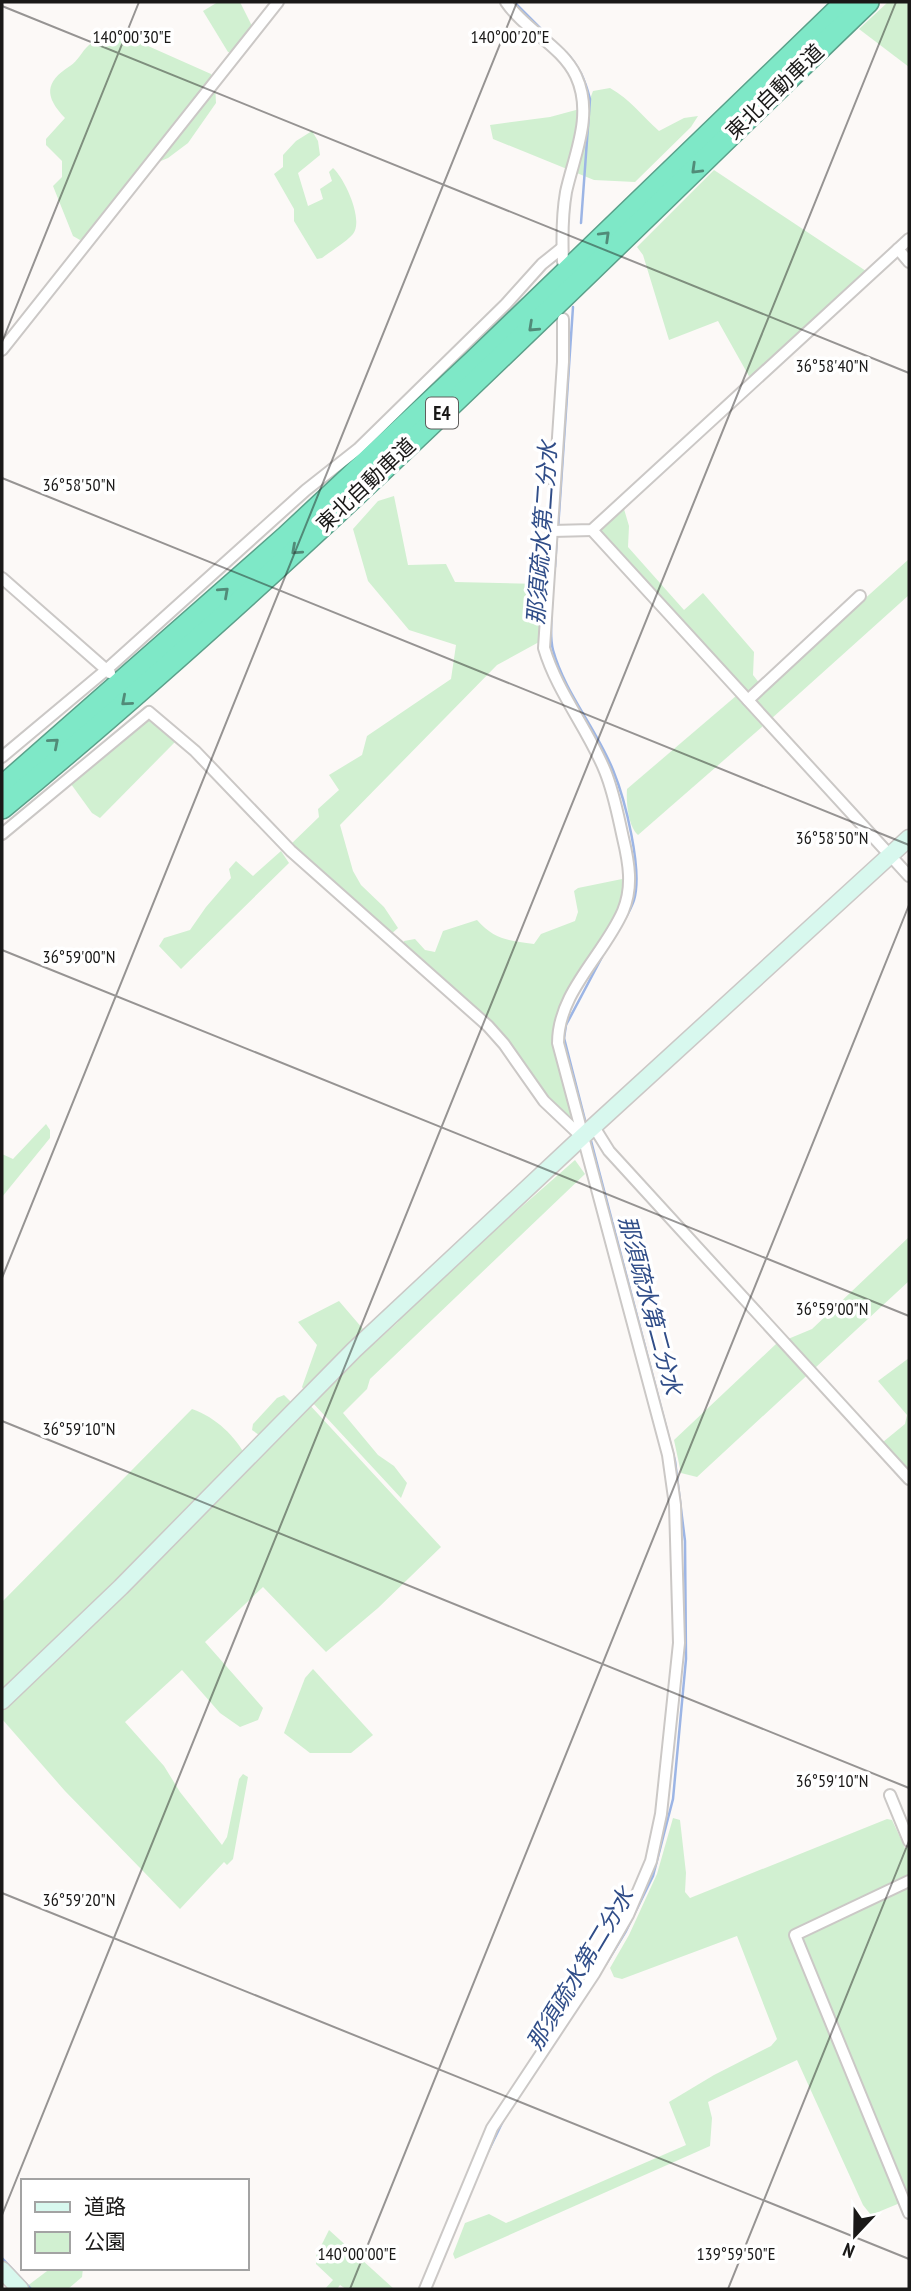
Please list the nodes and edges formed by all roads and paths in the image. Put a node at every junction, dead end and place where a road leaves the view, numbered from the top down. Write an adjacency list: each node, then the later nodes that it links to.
1 (278, 2): 11 (street)
2 (506, 2): 6 (street)
3 (846, 2): 19 (highway, 東北自動車道 / E4, one-way to 3)
4 (868, 2): 20 (highway, 東北自動車道 / E4, one-way to 20)
5 (909, 239): 7 (street)
6 (562, 248): 8 (street); 16 (street)
7 (898, 249): 9 (street); 12 (street)
8 (563, 262)
9 (909, 262)
10 (563, 319): 13 (street)
11 (2, 350)
12 (592, 530): 13 (street); 17 (street)
13 (552, 531): 25 (street)
14 (2, 578): 16 (street)
15 (860, 596): 17 (street)
16 (109, 673): 18 (street)
17 (748, 699): 23 (street)
18 (2, 757)
19 (2, 787)
20 (2, 808)
21 (2, 834): 25 (street)
22 (909, 838): 23 (street)
23 (891, 855): 24 (street); 25 (street)
24 (909, 876)
25 (588, 1132): 26 (street); 27 (street); 34 (street)
26 (909, 1479)
27 (2, 1701)
28 (890, 1795): 29 (street)
29 (909, 1840)
30 (909, 1881): 31 (street)
31 (909, 2213)
32 (2, 2270): 33 (street)
33 (20, 2289)
34 (425, 2289)

